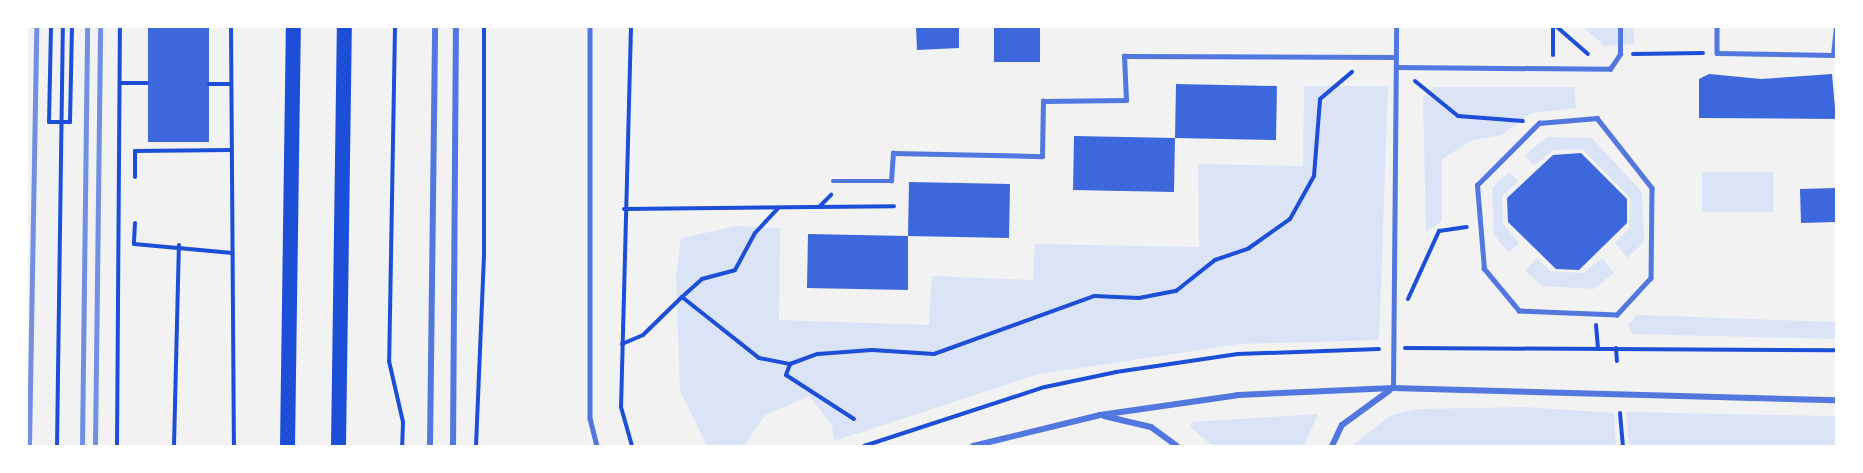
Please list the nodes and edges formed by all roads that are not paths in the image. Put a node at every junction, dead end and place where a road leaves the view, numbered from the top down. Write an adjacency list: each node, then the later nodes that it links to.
1 (293, 27): 18 (main road)
2 (344, 27): 19 (main road)
3 (435, 27): 20 (street)
4 (456, 27): 21 (street)
5 (590, 27): 22 (lane)
6 (1396, 27): 11 (lane)
7 (1620, 27): 12 (lane)
8 (1717, 27): 10 (lane)
9 (1836, 28): 10 (lane)
10 (1835, 56)
11 (1396, 57): 12 (lane); 13 (lane)
12 (1396, 67): 15 (lane)
13 (833, 180)
14 (1596, 316): 14 (lane)
15 (1393, 388): 16 (street); 17 (street); 25 (street)
16 (1836, 400)
17 (1100, 415): 23 (street); 24 (street)
18 (287, 446)
19 (338, 446)
20 (430, 446)
21 (453, 446)
22 (597, 446)
23 (974, 446)
24 (1177, 446)
25 (1332, 446)

